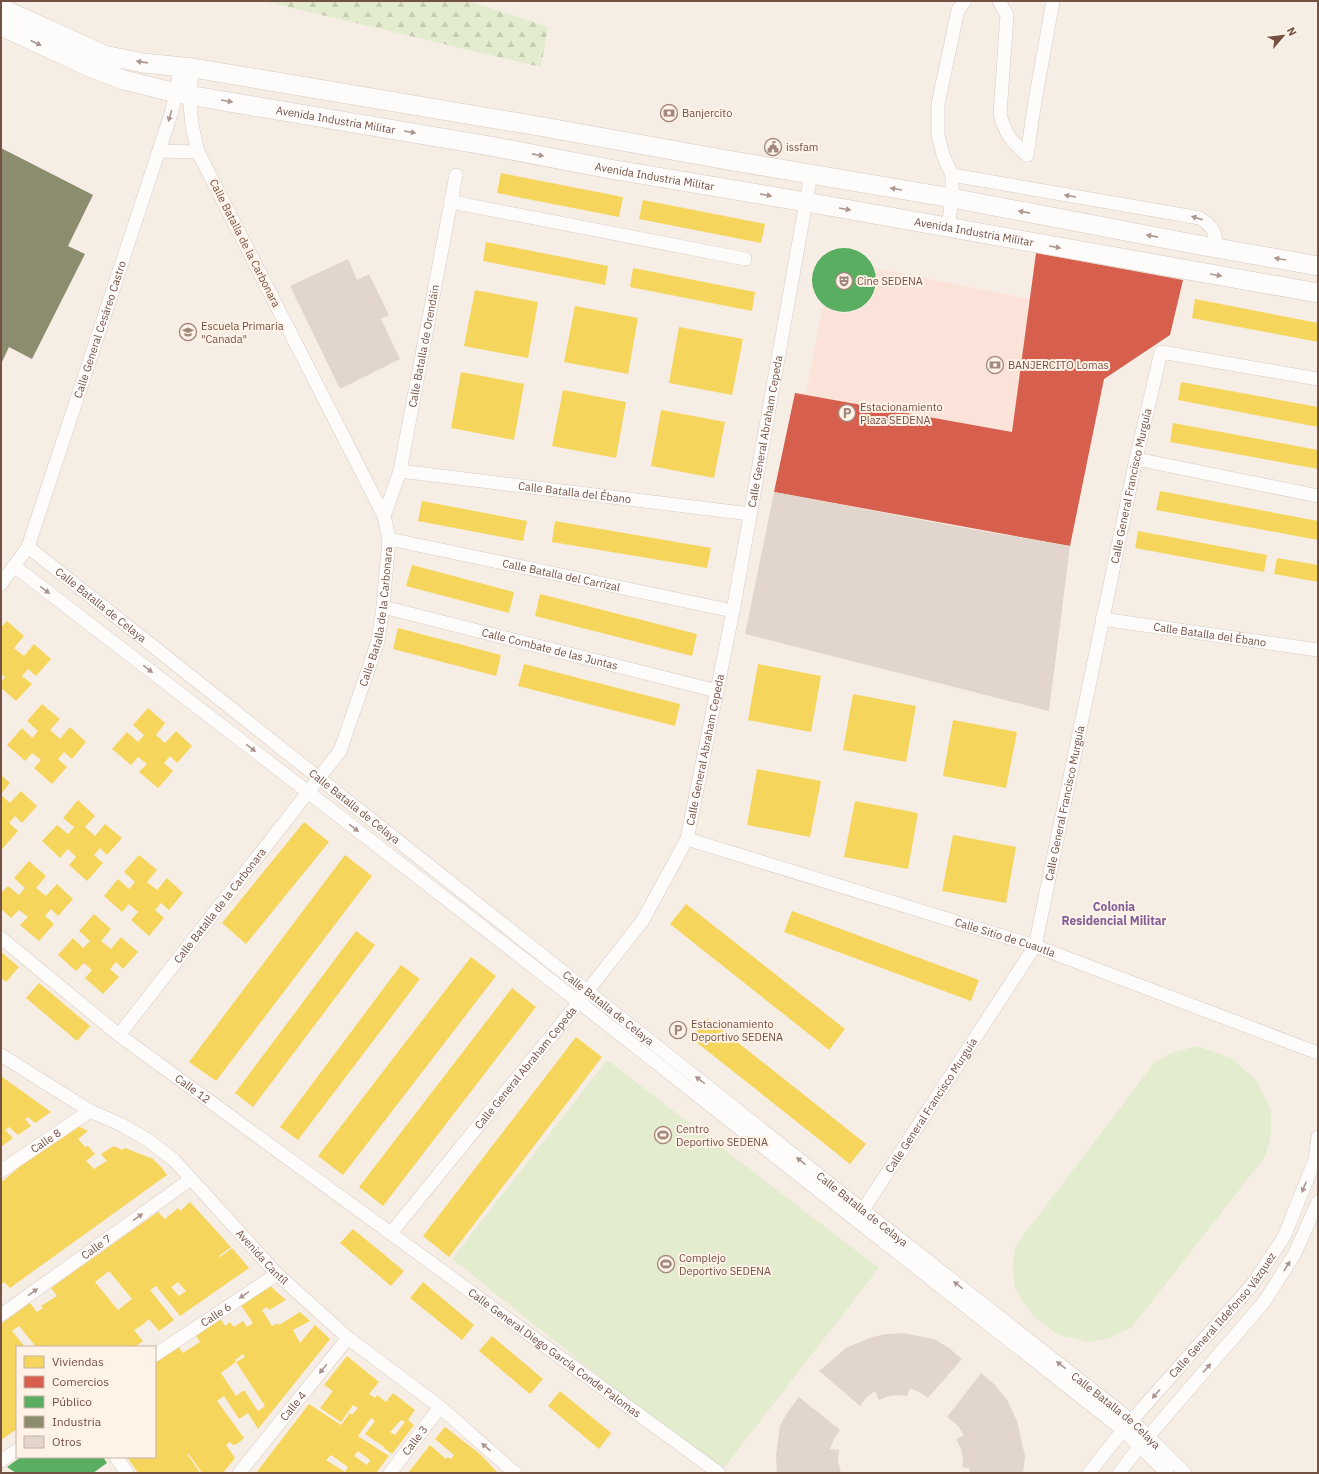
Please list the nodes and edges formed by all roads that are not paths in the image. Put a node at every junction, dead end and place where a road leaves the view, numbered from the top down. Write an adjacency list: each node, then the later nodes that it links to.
1 (965, 1): 12 (street)
2 (999, 1): 3 (street)
3 (1053, 1)
4 (1, 8): 6 (main road, one-way to 4)
5 (1, 26): 7 (main road, Avenida Industria Militar, one-way to 7)
6 (187, 67): 7 (street, Calle General Cesáreo Castro); 10 (main road)
7 (182, 93): 8 (street, Calle General Cesáreo Castro, one-way to 8); 9 (street, Calle Batalla de la Carbonara); 15 (main road, Avenida Industria Militar, one-way to 15)
8 (158, 151): 9 (street); 28 (street, Calle General Cesáreo Castro)
9 (198, 152): 26 (street, Calle Batalla de la Carbonara)
10 (811, 174): 13 (main road, one-way to 10); 15 (street, Calle General Abraham Cepeda)
11 (456, 175): 14 (street, Calle Batalla de Orendáin)
12 (952, 175): 13 (street); 17 (street, one-way to 12)
13 (952, 198): 16 (street); 17 (main road, one-way to 13)
14 (452, 202): 18 (street); 23 (street, Calle Batalla de Orendáin)
15 (806, 202): 16 (main road, Avenida Industria Militar, one-way to 16); 25 (street, Calle General Abraham Cepeda)
16 (948, 228): 20 (main road, Avenida Industria Militar, one-way to 20)
17 (1216, 248): 19 (main road, one-way to 17)
18 (745, 259)
19 (1318, 266)
20 (1318, 293)
21 (1318, 379): 22 (street, Calle General Francisco Murguía)
22 (1136, 459): 24 (street); 33 (street, Calle General Francisco Murguía)
23 (400, 471): 25 (street, Calle Batalla del Ébano); 26 (street, Calle Batalla de Orendáin)
24 (1318, 496)
25 (750, 514): 32 (street, Calle General Abraham Cepeda)
26 (384, 516): 27 (street, Calle Batalla de la Carbonara)
27 (389, 539): 31 (street, Calle Batalla de la Carbonara); 32 (street, Calle Batalla del Carrizal)
28 (28, 547): 29 (street, Calle General Cesáreo Castro); 36 (street, Calle Batalla de Celaya)
29 (14, 566): 30 (street, Calle General Cesáreo Castro); 37 (street, Calle Batalla de Celaya, one-way to 37)
30 (1, 584)
31 (383, 607): 35 (street, Calle Combate de las Juntas); 36 (street, Calle Batalla de la Carbonara)
32 (733, 611): 35 (street, Calle General Abraham Cepeda)
33 (1102, 620): 34 (street, Calle Batalla del Ébano); 40 (street, Calle General Francisco Murguía)
34 (1318, 650)
35 (717, 691): 38 (street, Calle General Abraham Cepeda)
36 (319, 778): 37 (street, Calle Batalla de la Carbonara); 41 (street, Calle Batalla de Celaya)
37 (308, 792): 42 (street, Calle Batalla de Celaya, one-way to 42); 43 (street, Calle Batalla de la Carbonara)
38 (686, 839): 40 (street, Calle Sitio de Cuautla); 41 (street, Calle General Abraham Cepeda)
39 (1, 938): 43 (street, Calle 12)
40 (1035, 946): 44 (street, Calle Sitio de Cuautla); 51 (street, Calle General Francisco Murguía)
41 (588, 992): 42 (street, Calle General Abraham Cepeda); 51 (street, Calle Batalla de Celaya, one-way to 41)
42 (579, 1002): 52 (street, Calle General Abraham Cepeda); 58 (street, Calle Batalla de Celaya)
43 (119, 1035): 52 (street, Calle 12)
44 (1318, 1053)
45 (1, 1055): 46 (street, Avenida Cantíl)
46 (90, 1111): 48 (street, Calle 8); 49 (street, Avenida Cantíl)
47 (1318, 1137): 58 (street, Calle General Ildefonso Vázquez, one-way to 58)
48 (1, 1171)
49 (191, 1179): 53 (street, Avenida Cantíl); 54 (street, Calle 7, one-way to 49)
50 (1318, 1202): 59 (street, Calle General Ildefonso Vázquez, one-way to 50)
51 (863, 1210): 58 (street, Calle Batalla de Celaya, one-way to 51)
52 (391, 1233): 67 (street, Calle General Diego García Conde Palomas)
53 (277, 1274): 55 (street, Avenida Cantíl); 56 (street, Calle 6, one-way to 56)
54 (1, 1315)
55 (348, 1338): 57 (street, Avenida Cantíl); 64 (street, Calle 4, one-way to 64)
56 (156, 1354)
57 (440, 1407): 65 (street, Calle 3); 66 (street, Avenida Cantíl, one-way to 57)
58 (1128, 1426): 59 (street, Calle Batalla de Celaya); 68 (street, Calle General Ildefonso Vázquez)
59 (1144, 1441): 69 (street, Calle General Ildefonso Vázquez); 70 (street, Calle Batalla de Celaya); 71 (street, Calle Batalla de Celaya)
60 (16, 1451): 62 (street)
61 (117, 1458): 63 (street)
62 (1, 1461)
63 (127, 1473)
64 (239, 1473)
65 (390, 1473)
66 (515, 1473)
67 (719, 1473)
68 (1089, 1473)
69 (1119, 1473)
70 (1167, 1473)
71 (1185, 1473)

